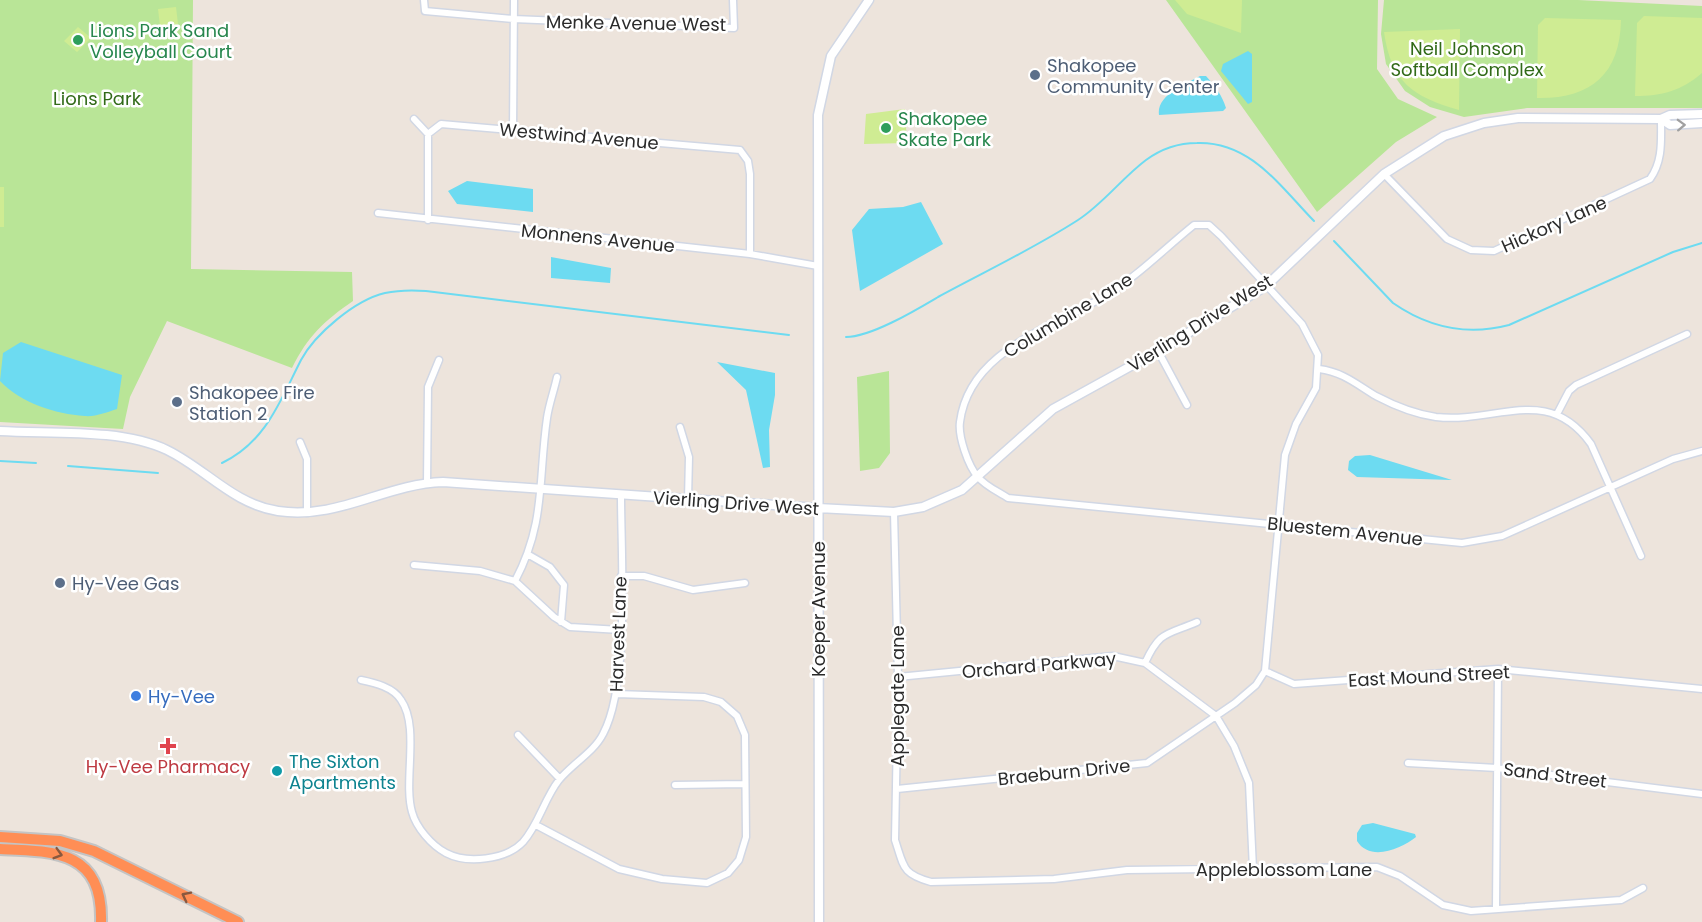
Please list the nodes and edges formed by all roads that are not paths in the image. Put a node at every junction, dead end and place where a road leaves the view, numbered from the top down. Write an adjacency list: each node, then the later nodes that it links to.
1 (424, 0): 5 (street)
2 (514, 0): 5 (street)
3 (734, 0): 5 (street, Menke Avenue West)
4 (869, 0): 16 (street, Koeper Avenue)
5 (513, 19): 10 (street)
6 (1702, 114): 8 (street)
7 (414, 119): 11 (street)
8 (1661, 119): 9 (street, one-way to 9); 12 (street, Vierling Drive West); 12 (street, Hickory Lane)
9 (1702, 123)
10 (513, 131): 11 (street, Westwind Avenue); 15 (street, Westwind Avenue)
11 (429, 134): 14 (street)
12 (1384, 174): 17 (street, Vierling Drive West)
13 (378, 213): 14 (street, Monnens Avenue)
14 (429, 220): 15 (street, Monnens Avenue)
15 (750, 255): 16 (street, Monnens Avenue)
16 (818, 266): 35 (street, Koeper Avenue)
17 (1266, 286): 19 (street, Vierling Drive West); 21 (street, Columbine Lane); 29 (street, Columbine Lane)
18 (1687, 334): 24 (street)
19 (1158, 351): 23 (street); 29 (street, Vierling Drive West)
20 (439, 360): 30 (street)
21 (1319, 369): 24 (street); 38 (street)
22 (557, 378): 32 (street)
23 (1187, 405)
24 (1557, 414): 31 (street)
25 (680, 427): 34 (street)
26 (0, 431): 37 (street, Vierling Drive West)
27 (300, 442): 37 (street)
28 (1702, 451): 31 (street, Bluestem Avenue)
29 (978, 477): 36 (street, Vierling Drive West); 38 (street, Bluestem Avenue)
30 (427, 483): 32 (street, Vierling Drive West); 37 (street, Vierling Drive West)
31 (1611, 487): 38 (street, Bluestem Avenue); 40 (street)
32 (542, 490): 33 (street, Vierling Drive West); 39 (street)
33 (621, 496): 34 (street, Vierling Drive West); 42 (street, Harvest Lane)
34 (688, 499): 35 (street, Vierling Drive West)
35 (818, 508): 36 (street, Vierling Drive West); 73 (street, Koeper Avenue)
36 (894, 512): 51 (street, Applegate Lane)
37 (307, 513)
38 (1279, 524): 50 (street)
39 (529, 555): 43 (street); 45 (street)
40 (1641, 556)
41 (414, 565): 43 (street)
42 (621, 576): 44 (street); 47 (street, Harvest Lane)
43 (515, 580): 45 (street)
44 (744, 584)
45 (561, 622): 47 (street)
46 (1197, 622): 48 (street)
47 (620, 630): 54 (street, Harvest Lane)
48 (1145, 663): 51 (street, Orchard Parkway); 55 (street, Orchard Parkway)
49 (1498, 669): 50 (street, East Mound Street); 53 (street, East Mound Street); 58 (street)
50 (1265, 671): 55 (street, Braeburn Drive)
51 (898, 677): 62 (street, Applegate Lane)
52 (361, 680): 64 (street, Harvest Lane)
53 (1702, 689)
54 (617, 694): 59 (street, Harvest Lane); 60 (street)
55 (1216, 716): 62 (street, Braeburn Drive); 67 (street, Orchard Parkway)
56 (518, 735): 59 (street)
57 (1408, 763): 58 (street, Sand Street)
58 (1497, 768): 63 (street, Sand Street); 70 (street)
59 (560, 779): 64 (street, Harvest Lane)
60 (744, 784): 61 (street); 64 (street)
61 (675, 785)
62 (897, 789): 68 (street, Applegate Lane)
63 (1702, 794)
64 (536, 825)
65 (0, 837): 72 (highway, one-way to 65)
66 (0, 849): 71 (highway, one-way to 71)
67 (1253, 869): 68 (street, Appleblossom Lane); 70 (street, Appleblossom Lane)
68 (912, 877)
69 (1643, 888): 70 (street, Appleblossom Lane)
70 (1496, 909)
71 (102, 922)
72 (238, 922)
73 (819, 922)

